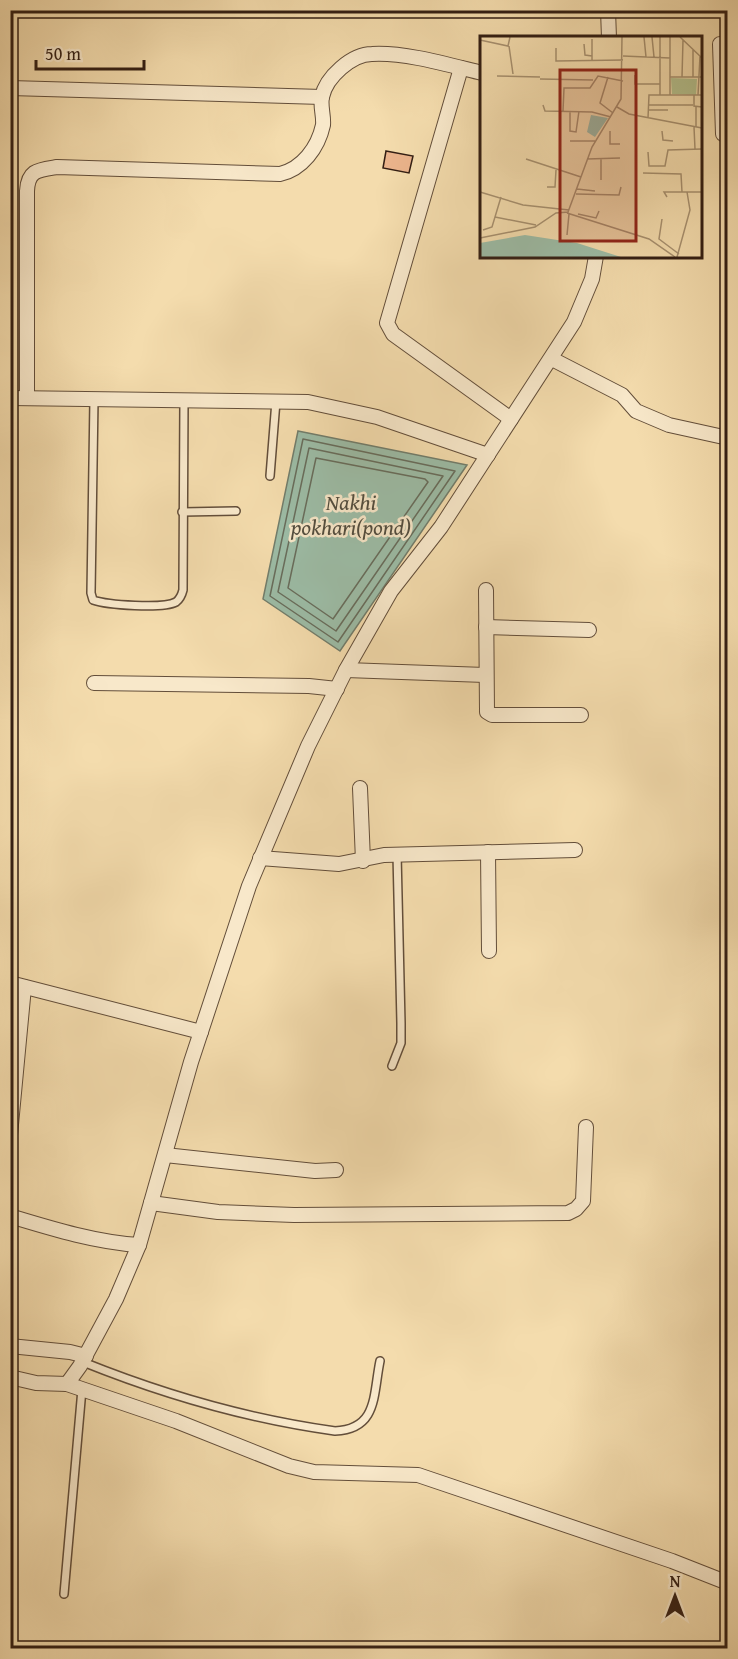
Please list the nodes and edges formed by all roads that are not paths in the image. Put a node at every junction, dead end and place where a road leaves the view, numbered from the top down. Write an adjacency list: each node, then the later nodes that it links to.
1 (608, 10): 2 (street)
2 (609, 36)
3 (720, 44): 8 (street)
4 (461, 68): 5 (street); 7 (street); 16 (street)
5 (480, 73)
6 (10, 87): 7 (street)
7 (322, 97): 12 (street)
8 (728, 134)
9 (596, 258): 10 (street)
10 (552, 359): 16 (street); 17 (street)
11 (10, 398): 12 (street)
12 (27, 398): 13 (street)
13 (94, 399): 14 (street); 21 (lane)
14 (184, 399): 15 (street); 21 (lane)
15 (276, 400): 18 (street); 19 (lane)
16 (511, 419): 18 (street)
17 (728, 438)
18 (488, 455): 25 (street)
19 (270, 476)
20 (236, 511): 21 (lane)
21 (182, 512)
22 (486, 590): 23 (street)
23 (486, 627): 24 (street); 26 (street)
24 (589, 630)
25 (346, 670): 26 (street); 28 (street)
26 (485, 675): 29 (street)
27 (94, 683): 28 (street)
28 (337, 689): 34 (street)
29 (581, 715)
30 (360, 788): 35 (street)
31 (575, 850): 32 (street)
32 (488, 852): 33 (street); 36 (street)
33 (397, 854): 35 (street); 39 (lane)
34 (260, 858): 35 (street); 38 (street)
35 (363, 861)
36 (489, 951)
37 (17, 985): 38 (street); 41 (street)
38 (201, 1032): 42 (street)
39 (392, 1066)
40 (586, 1127): 44 (street)
41 (10, 1135)
42 (165, 1155): 43 (street); 44 (street)
43 (336, 1170)
44 (151, 1203): 46 (street)
45 (10, 1216): 46 (street)
46 (139, 1245): 49 (street)
47 (10, 1346): 49 (street)
48 (380, 1361): 49 (lane)
49 (78, 1372): 50 (street); 51 (street); 52 (lane)
50 (10, 1377)
51 (728, 1582)
52 (64, 1594)

